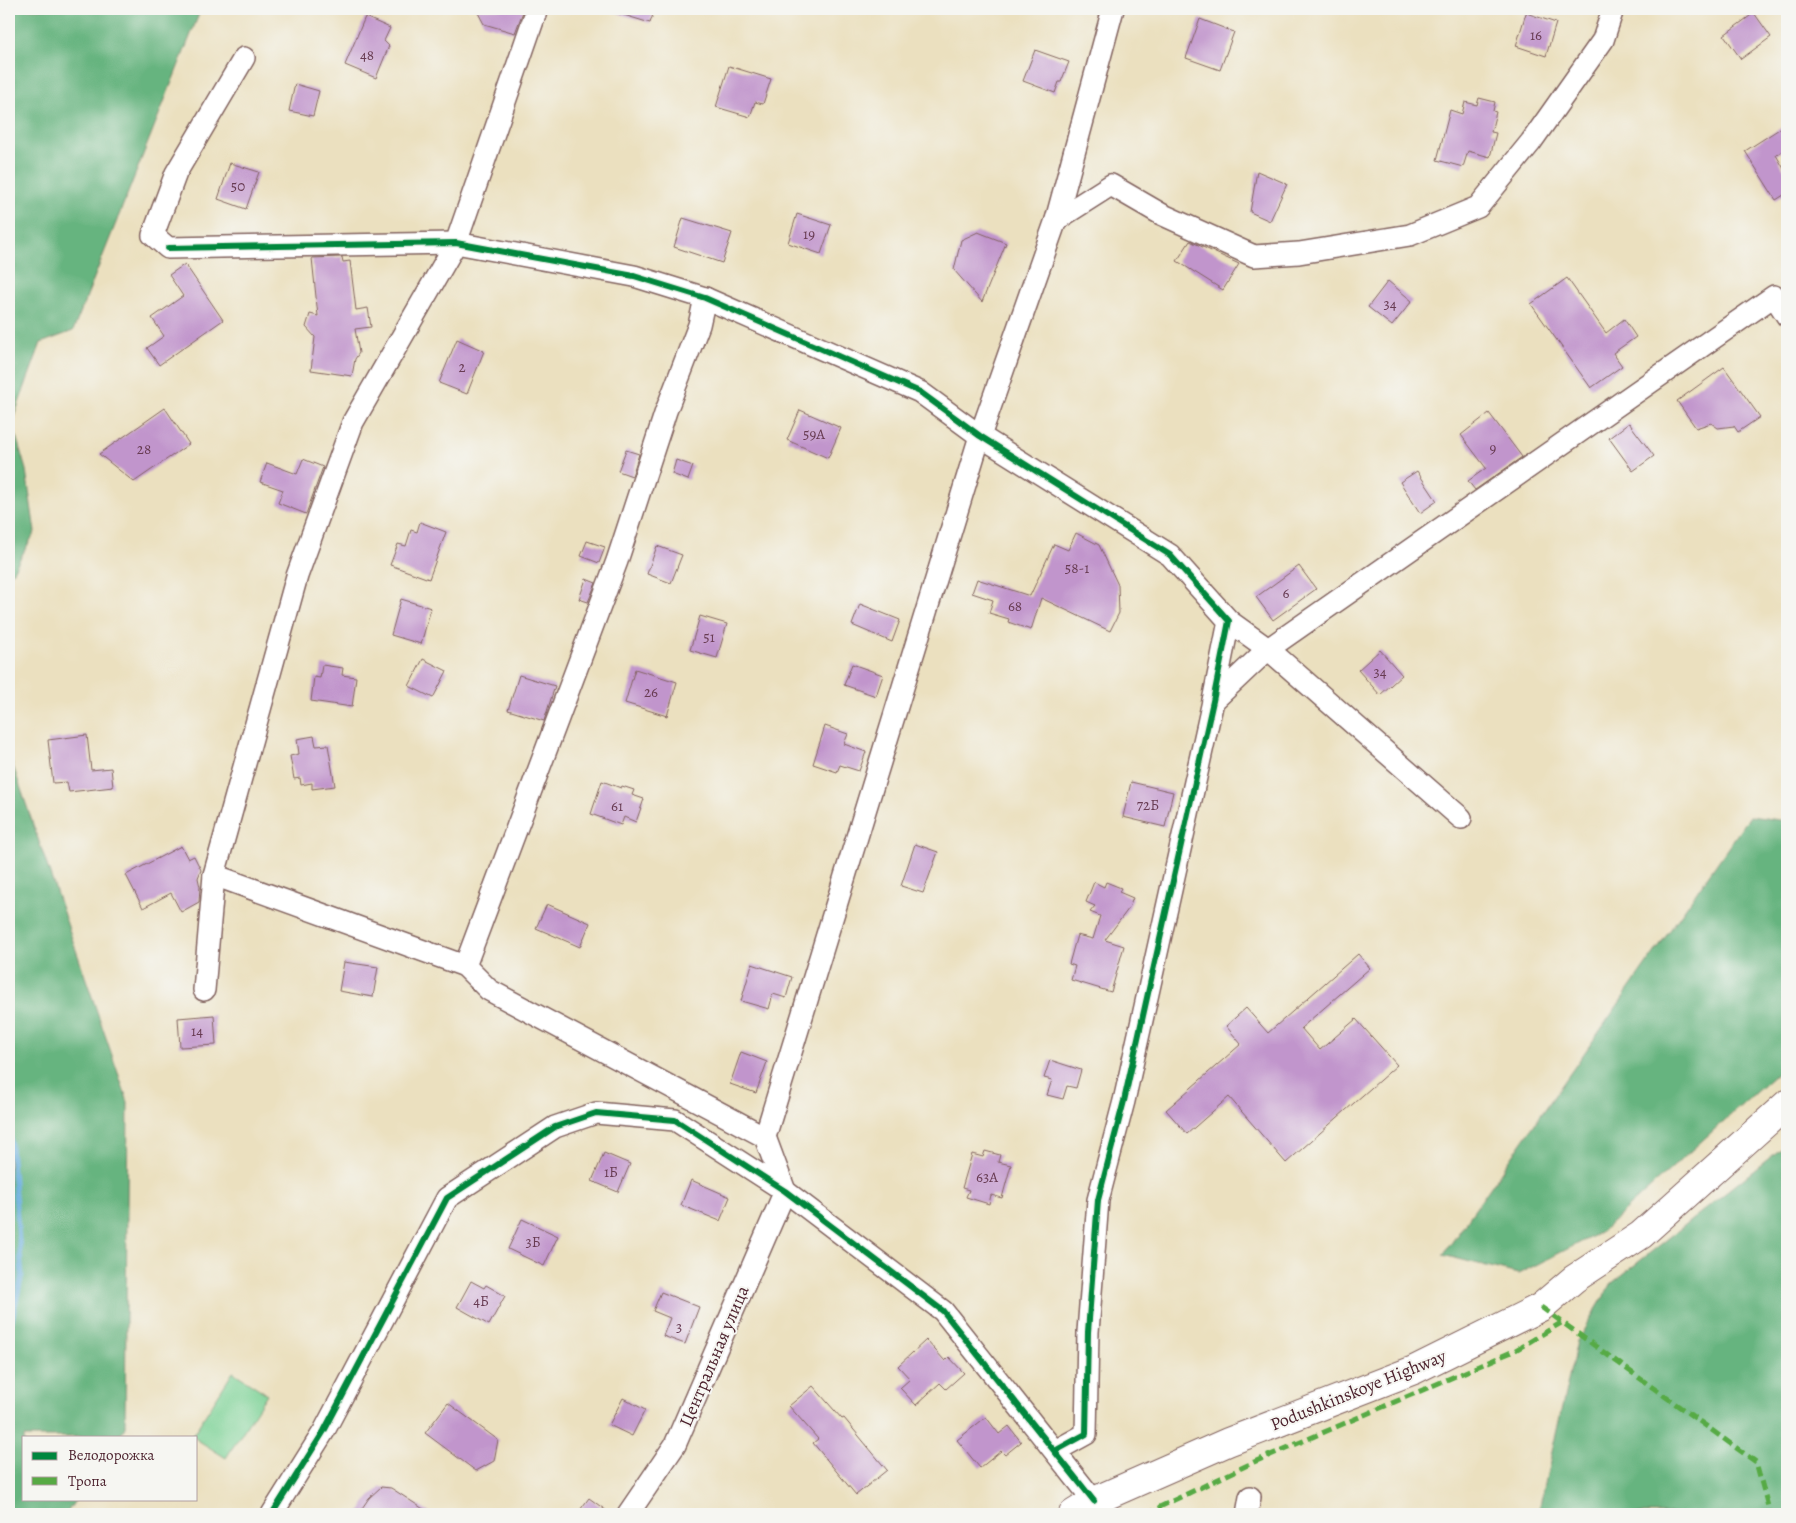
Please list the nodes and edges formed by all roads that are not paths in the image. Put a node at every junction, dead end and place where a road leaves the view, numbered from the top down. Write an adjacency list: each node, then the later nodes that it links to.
1 (537, 9): 6 (street)
2 (1113, 9): 5 (street)
3 (1613, 9): 5 (street)
4 (244, 58): 6 (street)
5 (1056, 220): 9 (street)
6 (456, 243): 7 (street); 14 (street)
7 (705, 298): 9 (street); 15 (street)
8 (1787, 316): 11 (street)
9 (980, 436): 10 (street); 18 (street)
10 (1229, 621): 11 (street); 12 (street)
11 (1268, 649): 12 (street); 13 (street)
12 (1213, 701): 20 (street)
13 (1461, 818)
14 (214, 875): 15 (street); 16 (street)
15 (465, 966): 18 (street)
16 (204, 990)
17 (1787, 1104): 21 (main road, Podushkinskoye Highway)
18 (765, 1137): 19 (street)
19 (785, 1190): 20 (street); 22 (street); 23 (street, Центральная улица)
20 (1055, 1451): 21 (street)
21 (1083, 1508)
22 (272, 1514)
23 (628, 1514)

